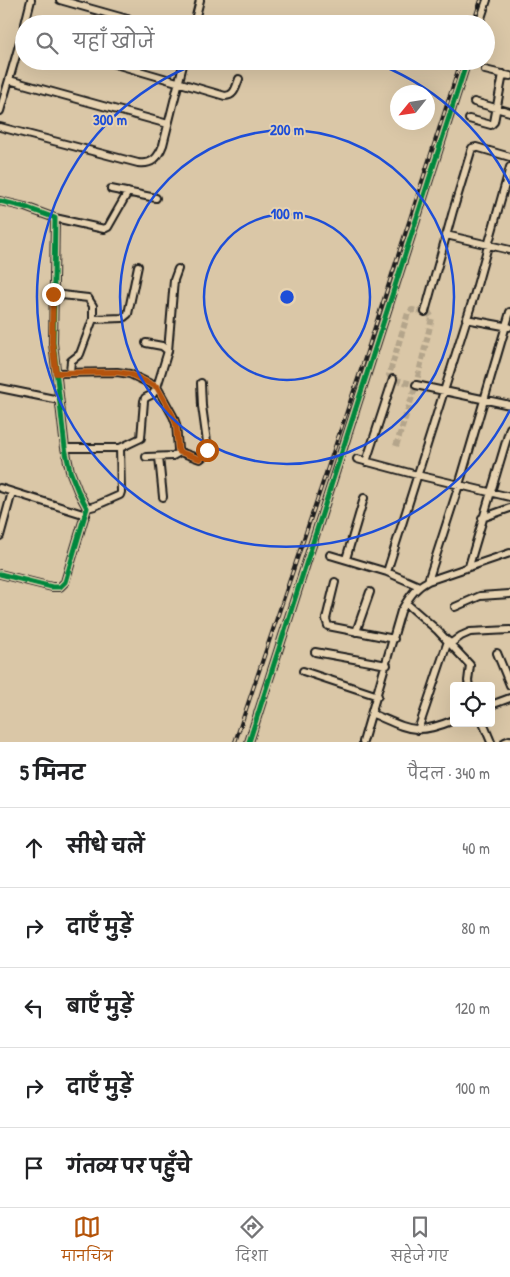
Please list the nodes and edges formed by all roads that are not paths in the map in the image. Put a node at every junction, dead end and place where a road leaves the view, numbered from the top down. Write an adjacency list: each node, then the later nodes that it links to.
1 (31, 0): 5 (street)
2 (60, 0): 6 (street)
3 (200, 0): 7 (street)
4 (487, 0): 8 (street)
5 (27, 15)
6 (113, 15)
7 (196, 15)
8 (482, 15)
9 (15, 61): 16 (street)
10 (138, 70): 17 (street)
11 (181, 70): 17 (street)
12 (464, 70): 107 (street)
13 (486, 70): 14 (street)
14 (507, 75): 19 (street)
15 (239, 78): 17 (street)
16 (9, 80): 20 (street); 23 (street)
17 (178, 81): 23 (street)
18 (474, 102): 19 (street)
19 (496, 108): 21 (street); 22 (street)
20 (0, 111)
21 (510, 112)
22 (469, 119)
23 (168, 124): 24 (street)
24 (0, 127)
25 (510, 157): 32 (street)
26 (510, 167): 33 (street)
27 (111, 189): 28 (street)
28 (128, 192): 29 (street); 31 (street)
29 (156, 198)
30 (0, 201): 31 (street)
31 (55, 218): 37 (street)
32 (446, 235): 33 (street); 38 (street)
33 (489, 245): 34 (street); 41 (street)
34 (510, 250)
35 (138, 266): 40 (street)
36 (178, 269): 44 (street)
37 (53, 294): 40 (street); 46 (street)
38 (426, 312)
39 (510, 312): 42 (street)
40 (93, 319): 45 (street)
41 (466, 319): 42 (street); 52 (street)
42 (508, 327): 54 (street)
43 (146, 343): 44 (street)
44 (168, 351): 50 (street)
45 (70, 372): 46 (street); 50 (street)
46 (56, 373): 53 (street)
47 (393, 379): 63 (street)
48 (201, 383): 59 (street)
49 (416, 385): 52 (street)
50 (157, 387): 58 (street); 59 (street)
51 (0, 388): 53 (street)
52 (444, 391): 54 (street); 64 (street)
53 (59, 400): 57 (street)
54 (484, 400): 55 (street); 65 (street)
55 (510, 405)
56 (510, 428): 68 (street)
57 (64, 448): 58 (street); 73 (street)
58 (120, 448): 73 (street)
59 (180, 452): 61 (street)
60 (146, 457): 61 (street)
61 (159, 457): 69 (street)
62 (357, 459): 63 (street)
63 (366, 462): 64 (street)
64 (417, 475): 65 (street); 80 (street)
65 (458, 485): 68 (street); 82 (street)
66 (0, 488): 67 (street)
67 (12, 492): 73 (street); 75 (street)
68 (492, 493): 70 (street); 74 (street)
69 (163, 497)
70 (510, 497)
71 (364, 498): 78 (street)
72 (510, 508): 74 (street)
73 (86, 511): 81 (street)
74 (482, 518): 79 (street)
75 (0, 536)
76 (510, 553): 79 (street)
77 (330, 555): 78 (street)
78 (346, 559): 80 (street)
79 (469, 566): 82 (street)
80 (387, 572): 84 (street)
81 (0, 574)
82 (428, 581): 84 (street)
83 (335, 582): 90 (street)
84 (419, 586): 87 (street)
85 (370, 592): 90 (street)
86 (510, 594): 88 (street)
87 (406, 604): 91 (street); 92 (street)
88 (455, 606)
89 (510, 630): 92 (street)
90 (356, 632): 91 (street)
91 (394, 639): 95 (street)
92 (449, 642): 97 (street); 105 (street)
93 (315, 652): 95 (street)
94 (498, 653): 98 (street)
95 (386, 664): 99 (street)
96 (303, 671): 99 (street)
97 (468, 682)
98 (510, 685)
99 (378, 696): 102 (street)
100 (510, 698): 101 (street)
101 (495, 704)
102 (373, 714): 105 (street); 108 (street)
103 (450, 722): 105 (street)
104 (485, 727): 109 (street)
105 (418, 730)
106 (510, 740): 110 (street)
107 (249, 742)
108 (364, 742)
109 (491, 742)
110 (505, 742)

